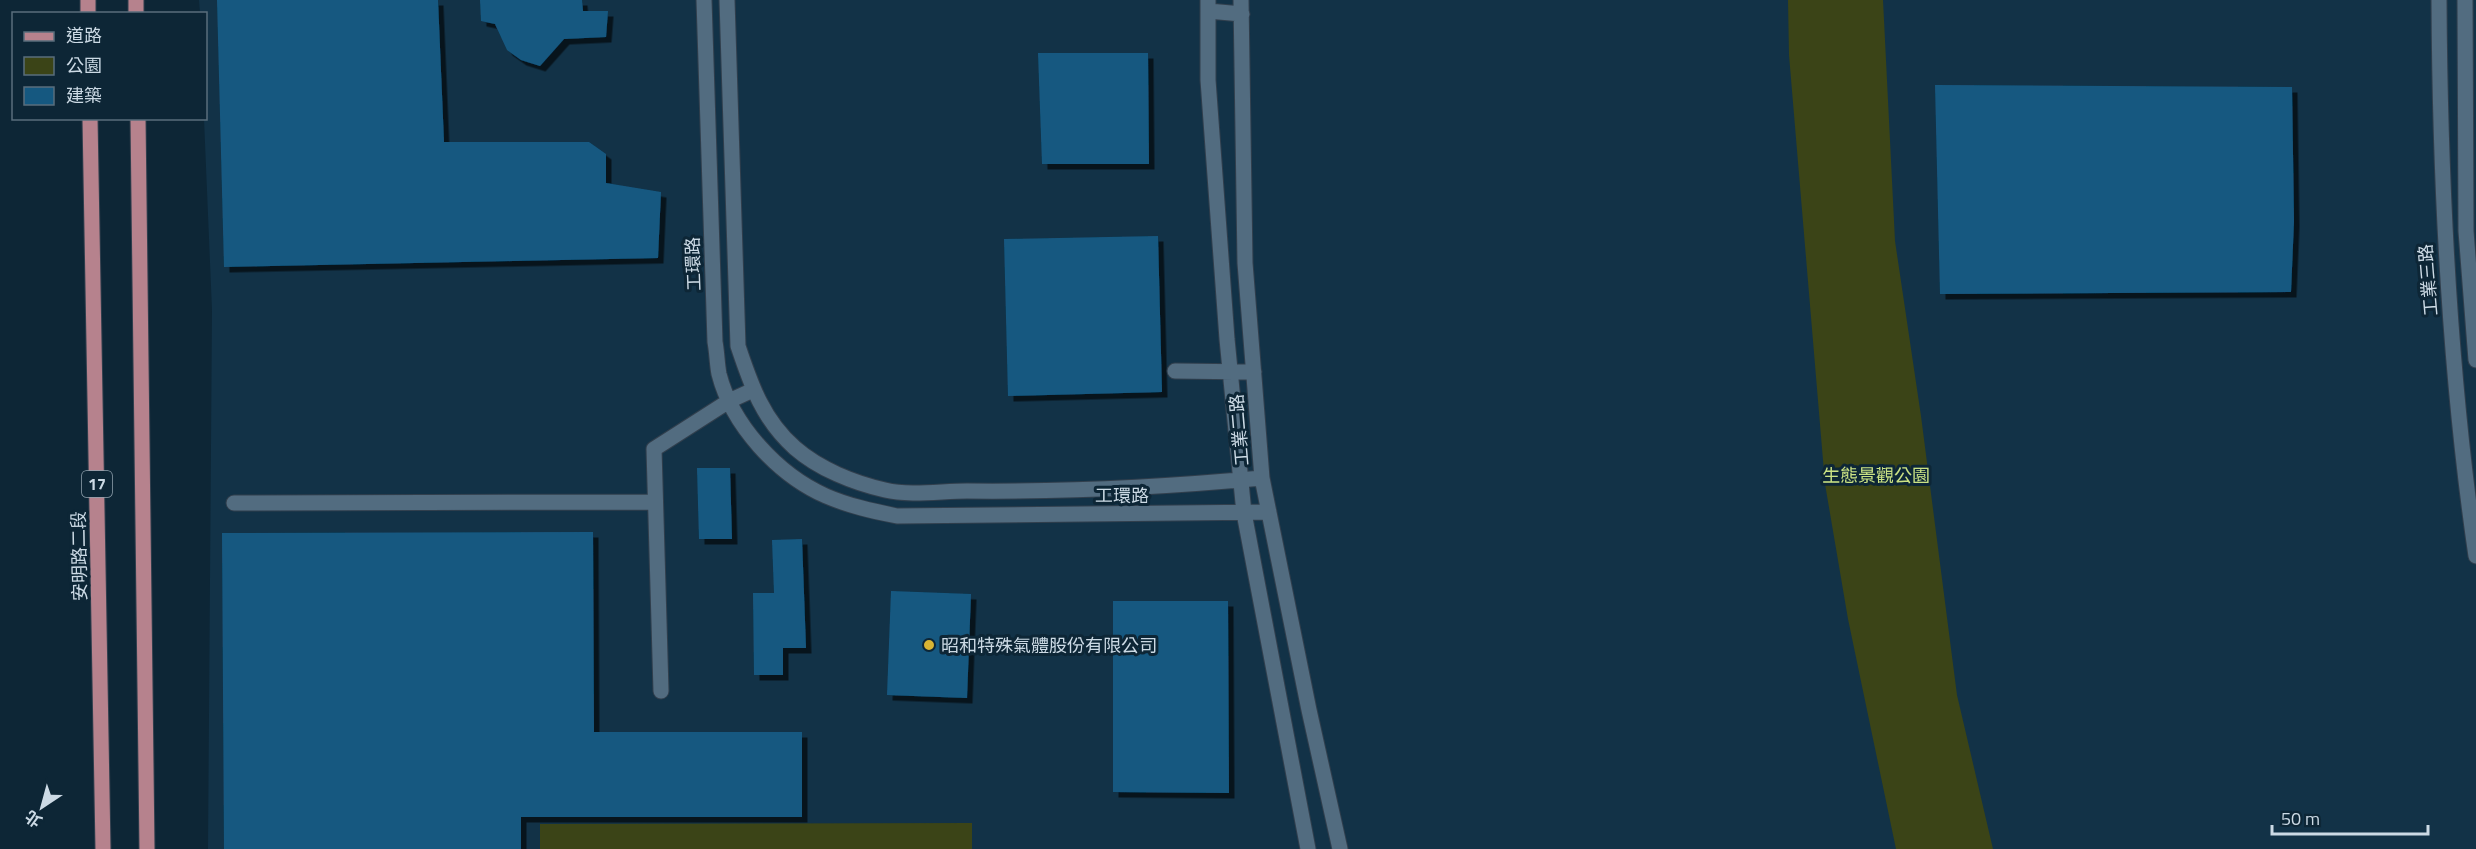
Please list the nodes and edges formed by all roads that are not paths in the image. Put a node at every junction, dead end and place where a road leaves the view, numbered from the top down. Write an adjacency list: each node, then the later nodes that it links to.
1 (704, 0): 9 (street, 工環路)
2 (728, 0): 10 (street, 工環路)
3 (2439, 0): 8 (street, 工業三路)
4 (2465, 0): 7 (street)
5 (1208, 6): 6 (street); 19 (street, 工業二路)
6 (1242, 7): 20 (street, 工業二路)
7 (2465, 20): 8 (street); 15 (street)
8 (2439, 21): 16 (street, 工業三路)
9 (705, 29): 10 (street); 14 (street, 工環路)
10 (728, 29): 13 (street, 工環路)
11 (90, 120): 35 (main road, 安明路二段 / 17)
12 (138, 120): 36 (main road)
13 (731, 121): 14 (street); 21 (street, 工環路)
14 (708, 123): 22 (street, 工環路)
15 (2471, 308): 16 (street); 17 (street)
16 (2450, 309): 31 (street, 工業三路)
17 (2476, 360)
18 (1175, 371): 19 (street)
19 (1230, 372): 20 (street); 24 (street, 工業二路)
20 (1254, 372): 23 (street, 工業二路)
21 (753, 390): 22 (street); 25 (street, 工環路)
22 (729, 401): 26 (street); 30 (street, 工環路)
23 (1262, 478): 24 (street, 工環路); 28 (street, 工業二路)
24 (1241, 480): 25 (street, 工環路); 29 (street, 工業二路)
25 (976, 492): 30 (street)
26 (656, 502): 27 (street); 32 (street)
27 (234, 503)
28 (1269, 512): 29 (street, 工環路); 33 (street, 工業二路)
29 (1244, 513): 30 (street, 工環路); 34 (street, 工業二路)
30 (976, 515)
31 (2476, 556)
32 (661, 691)
33 (1310, 717): 34 (street); 38 (street, 工業二路)
34 (1283, 720): 37 (street, 工業二路)
35 (103, 849)
36 (147, 849)
37 (1308, 849)
38 (1340, 849)

